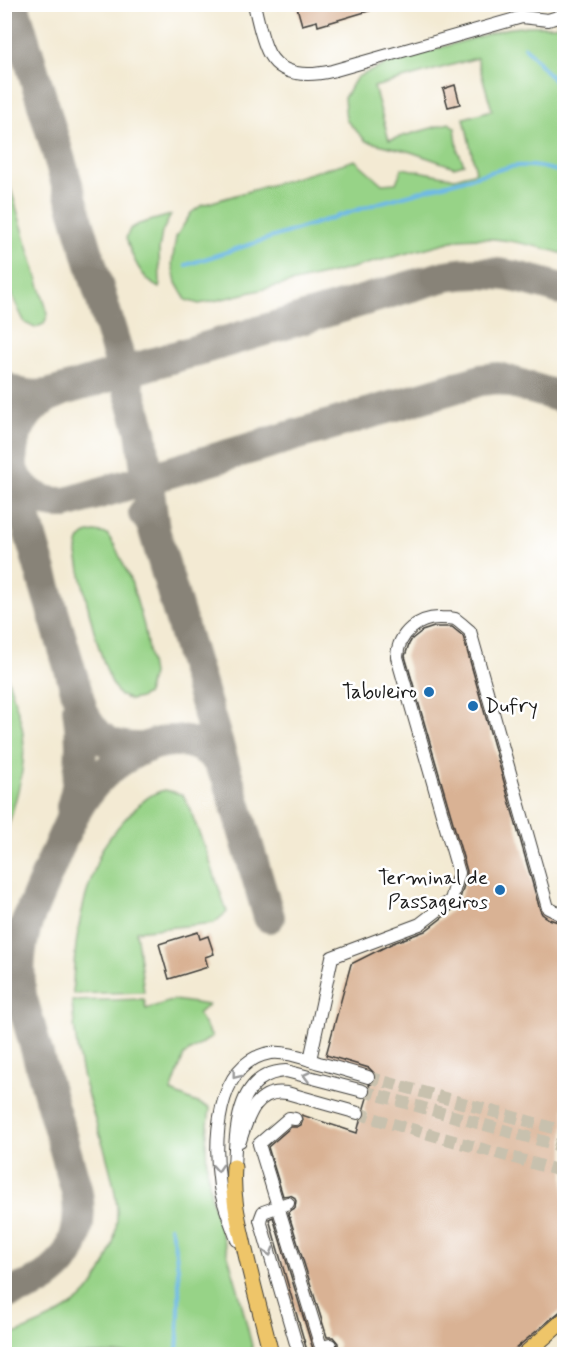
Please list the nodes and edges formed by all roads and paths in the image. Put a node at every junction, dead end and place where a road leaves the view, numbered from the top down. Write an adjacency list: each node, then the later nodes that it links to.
1 (254, 4): 2 (lane)
2 (520, 11): 3 (lane)
3 (564, 15)
4 (564, 916): 5 (lane)
5 (310, 1060): 6 (lane); 12 (lane, one-way to 12)
6 (368, 1077)
7 (363, 1091): 10 (lane, one-way to 10)
8 (358, 1113): 10 (lane)
9 (295, 1119): 11 (lane)
10 (234, 1167): 12 (main road)
11 (283, 1204): 14 (lane); 16 (lane, one-way to 16)
12 (250, 1275): 15 (main road)
13 (564, 1320): 17 (main road)
14 (330, 1345)
15 (271, 1354)
16 (299, 1354)
17 (525, 1354)

